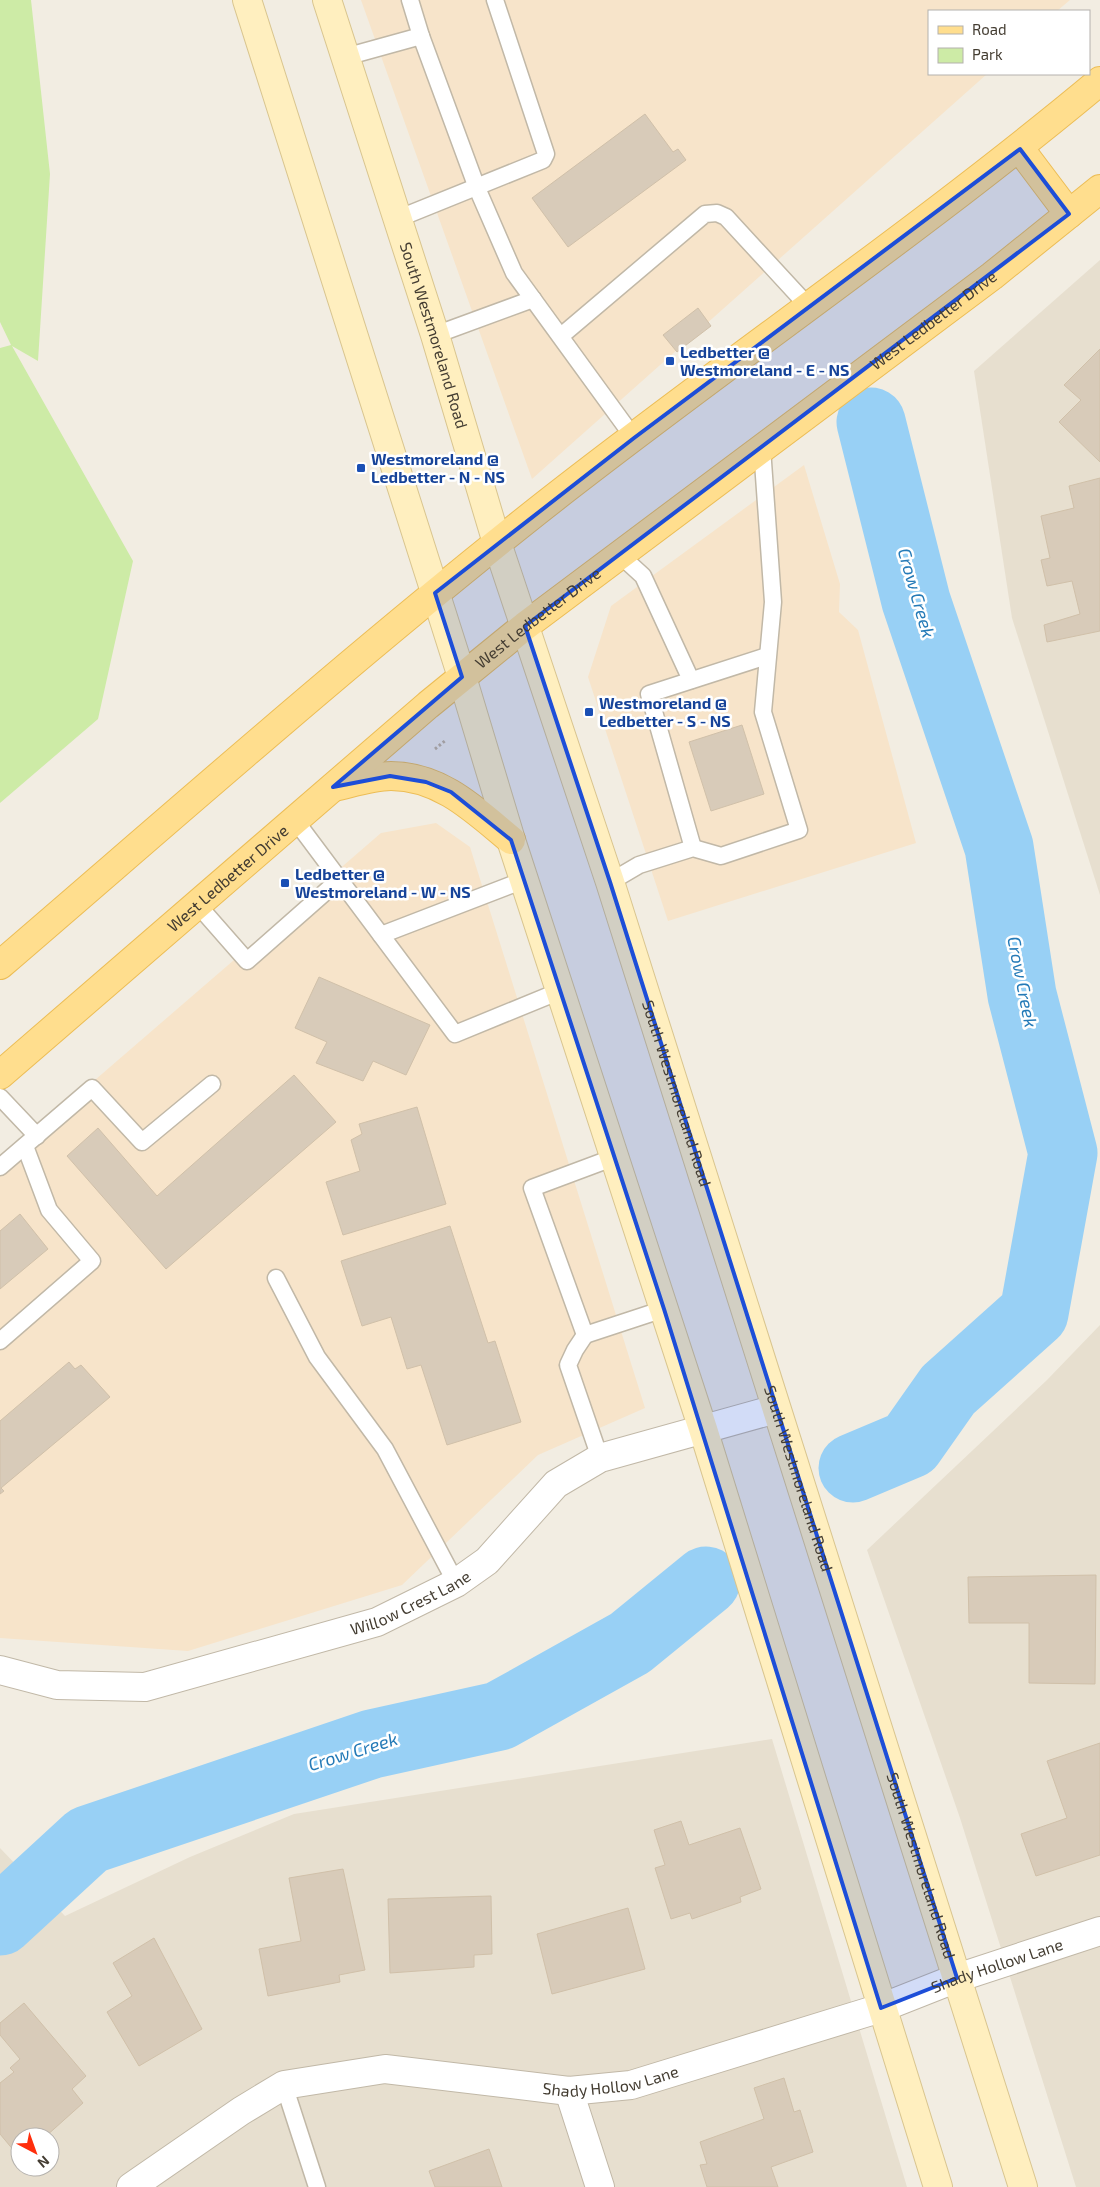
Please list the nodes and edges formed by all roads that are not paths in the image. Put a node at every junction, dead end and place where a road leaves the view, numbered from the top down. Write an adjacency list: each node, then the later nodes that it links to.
1 (247, 0): 21 (main road)
2 (327, 0): 6 (main road, South Westmoreland Road)
3 (410, 0): 5 (lane)
4 (495, 0): 9 (lane)
5 (421, 36): 6 (lane); 9 (lane)
6 (346, 57): 12 (main road, South Westmoreland Road)
7 (1100, 81): 8 (main road)
8 (1020, 148): 11 (main road); 14 (main road)
9 (477, 188): 12 (lane); 13 (lane)
10 (1100, 189): 11 (main road, West Ledbetter Drive)
11 (1069, 214): 18 (main road, West Ledbetter Drive)
12 (397, 219): 15 (main road, South Westmoreland Road)
13 (533, 299): 15 (lane); 16 (lane)
14 (808, 306): 16 (lane); 17 (main road)
15 (434, 335): 19 (main road, South Westmoreland Road)
16 (560, 336): 17 (lane)
17 (634, 438): 19 (main road)
18 (762, 448): 20 (main road, West Ledbetter Drive); 23 (lane)
19 (498, 543): 21 (main road); 22 (main road, South Westmoreland Road)
20 (620, 554): 22 (main road, West Ledbetter Drive); 25 (lane)
21 (435, 593): 24 (main road); 35 (main road)
22 (524, 626): 24 (main road, West Ledbetter Drive); 32 (main road, South Westmoreland Road)
23 (767, 656): 25 (lane); 29 (lane)
24 (462, 677): 26 (main road, West Ledbetter Drive); 28 (main road)
25 (691, 680): 29 (lane)
26 (333, 787): 27 (main road, West Ledbetter Drive); 28 (main road)
27 (295, 820): 30 (lane); 33 (main road, West Ledbetter Drive)
28 (511, 840): 31 (main road)
29 (693, 848): 32 (lane)
30 (340, 880): 33 (lane); 34 (lane)
31 (524, 880): 34 (lane); 36 (main road)
32 (610, 882): 47 (main road, South Westmoreland Road)
33 (197, 904): 37 (main road, West Ledbetter Drive)
34 (380, 935): 36 (lane)
35 (0, 964)
36 (560, 991): 41 (main road)
37 (0, 1074)
38 (212, 1084): 40 (lane)
39 (0, 1097): 40 (lane)
40 (31, 1141): 42 (lane); 46 (lane)
41 (614, 1157): 44 (main road); 45 (lane)
42 (0, 1167)
43 (276, 1278): 50 (lane)
44 (664, 1309): 45 (lane); 48 (main road)
45 (585, 1335): 49 (lane)
46 (0, 1340)
47 (776, 1409): 48 (street, Willow Crest Lane); 53 (main road, South Westmoreland Road)
48 (704, 1429): 49 (street, Willow Crest Lane); 54 (main road)
49 (600, 1458): 50 (street, Willow Crest Lane)
50 (456, 1583): 51 (street, Willow Crest Lane)
51 (0, 1670)
52 (1100, 1931): 53 (street, Shady Hollow Lane)
53 (957, 1978): 54 (street, Shady Hollow Lane); 61 (main road, South Westmoreland Road)
54 (881, 2008): 56 (street, Shady Hollow Lane); 60 (main road)
55 (284, 2085): 56 (street, Shady Hollow Lane); 57 (street, Shady Hollow Lane); 58 (lane)
56 (569, 2090): 59 (street)
57 (131, 2187)
58 (317, 2187)
59 (600, 2187)
60 (938, 2187)
61 (1023, 2187)

